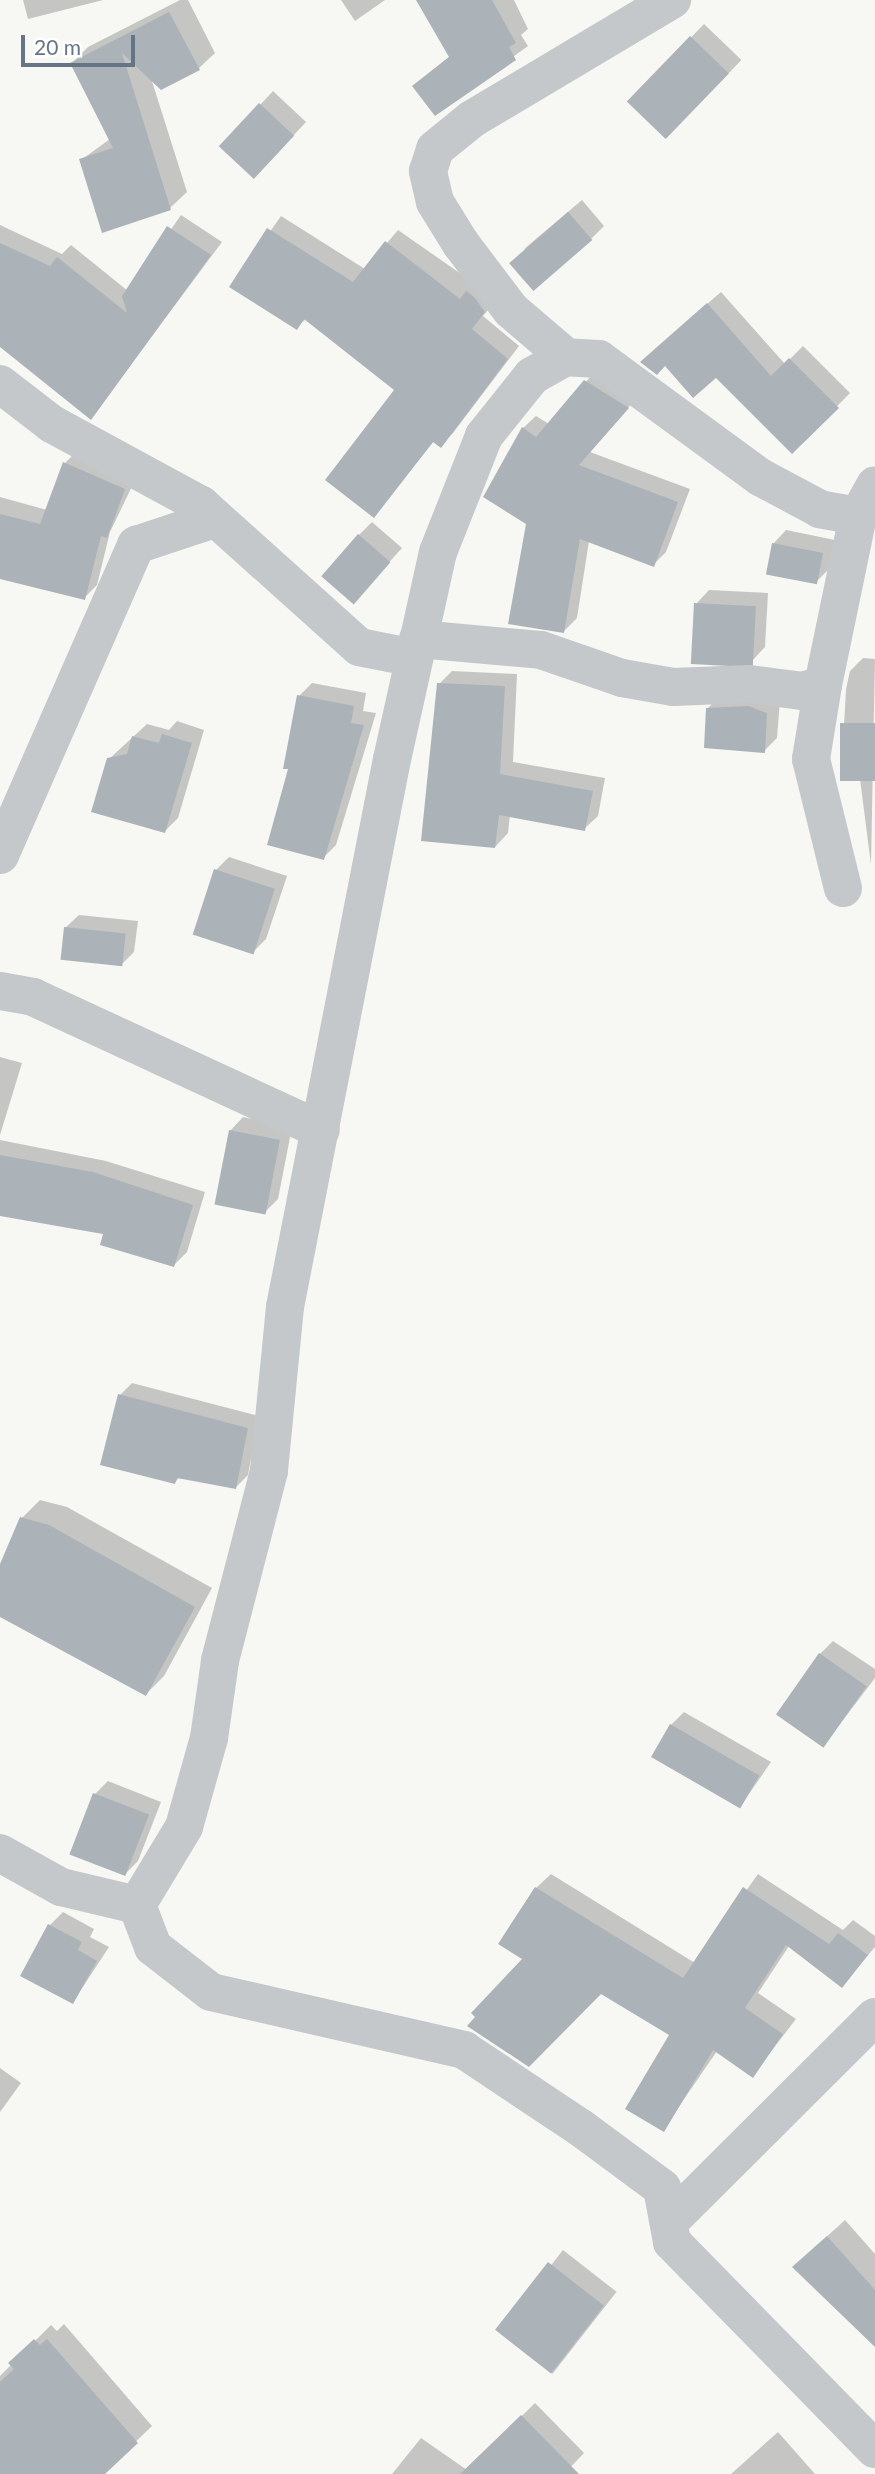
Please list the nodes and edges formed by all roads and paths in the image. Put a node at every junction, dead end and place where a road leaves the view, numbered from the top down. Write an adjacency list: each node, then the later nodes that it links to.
1 (672, 0): 2 (street)
2 (566, 356): 4 (street); 6 (street)
3 (0, 384): 5 (street)
4 (867, 500): 7 (street)
5 (201, 505): 6 (street); 8 (street)
6 (416, 649): 7 (street); 11 (street)
7 (823, 685): 9 (street)
8 (0, 855)
9 (843, 888)
10 (0, 991): 11 (street)
11 (321, 1130): 13 (street)
12 (0, 1853): 13 (street)
13 (137, 1905): 15 (street)
14 (875, 2017): 15 (street)
15 (670, 2221): 16 (street)
16 (875, 2449)

